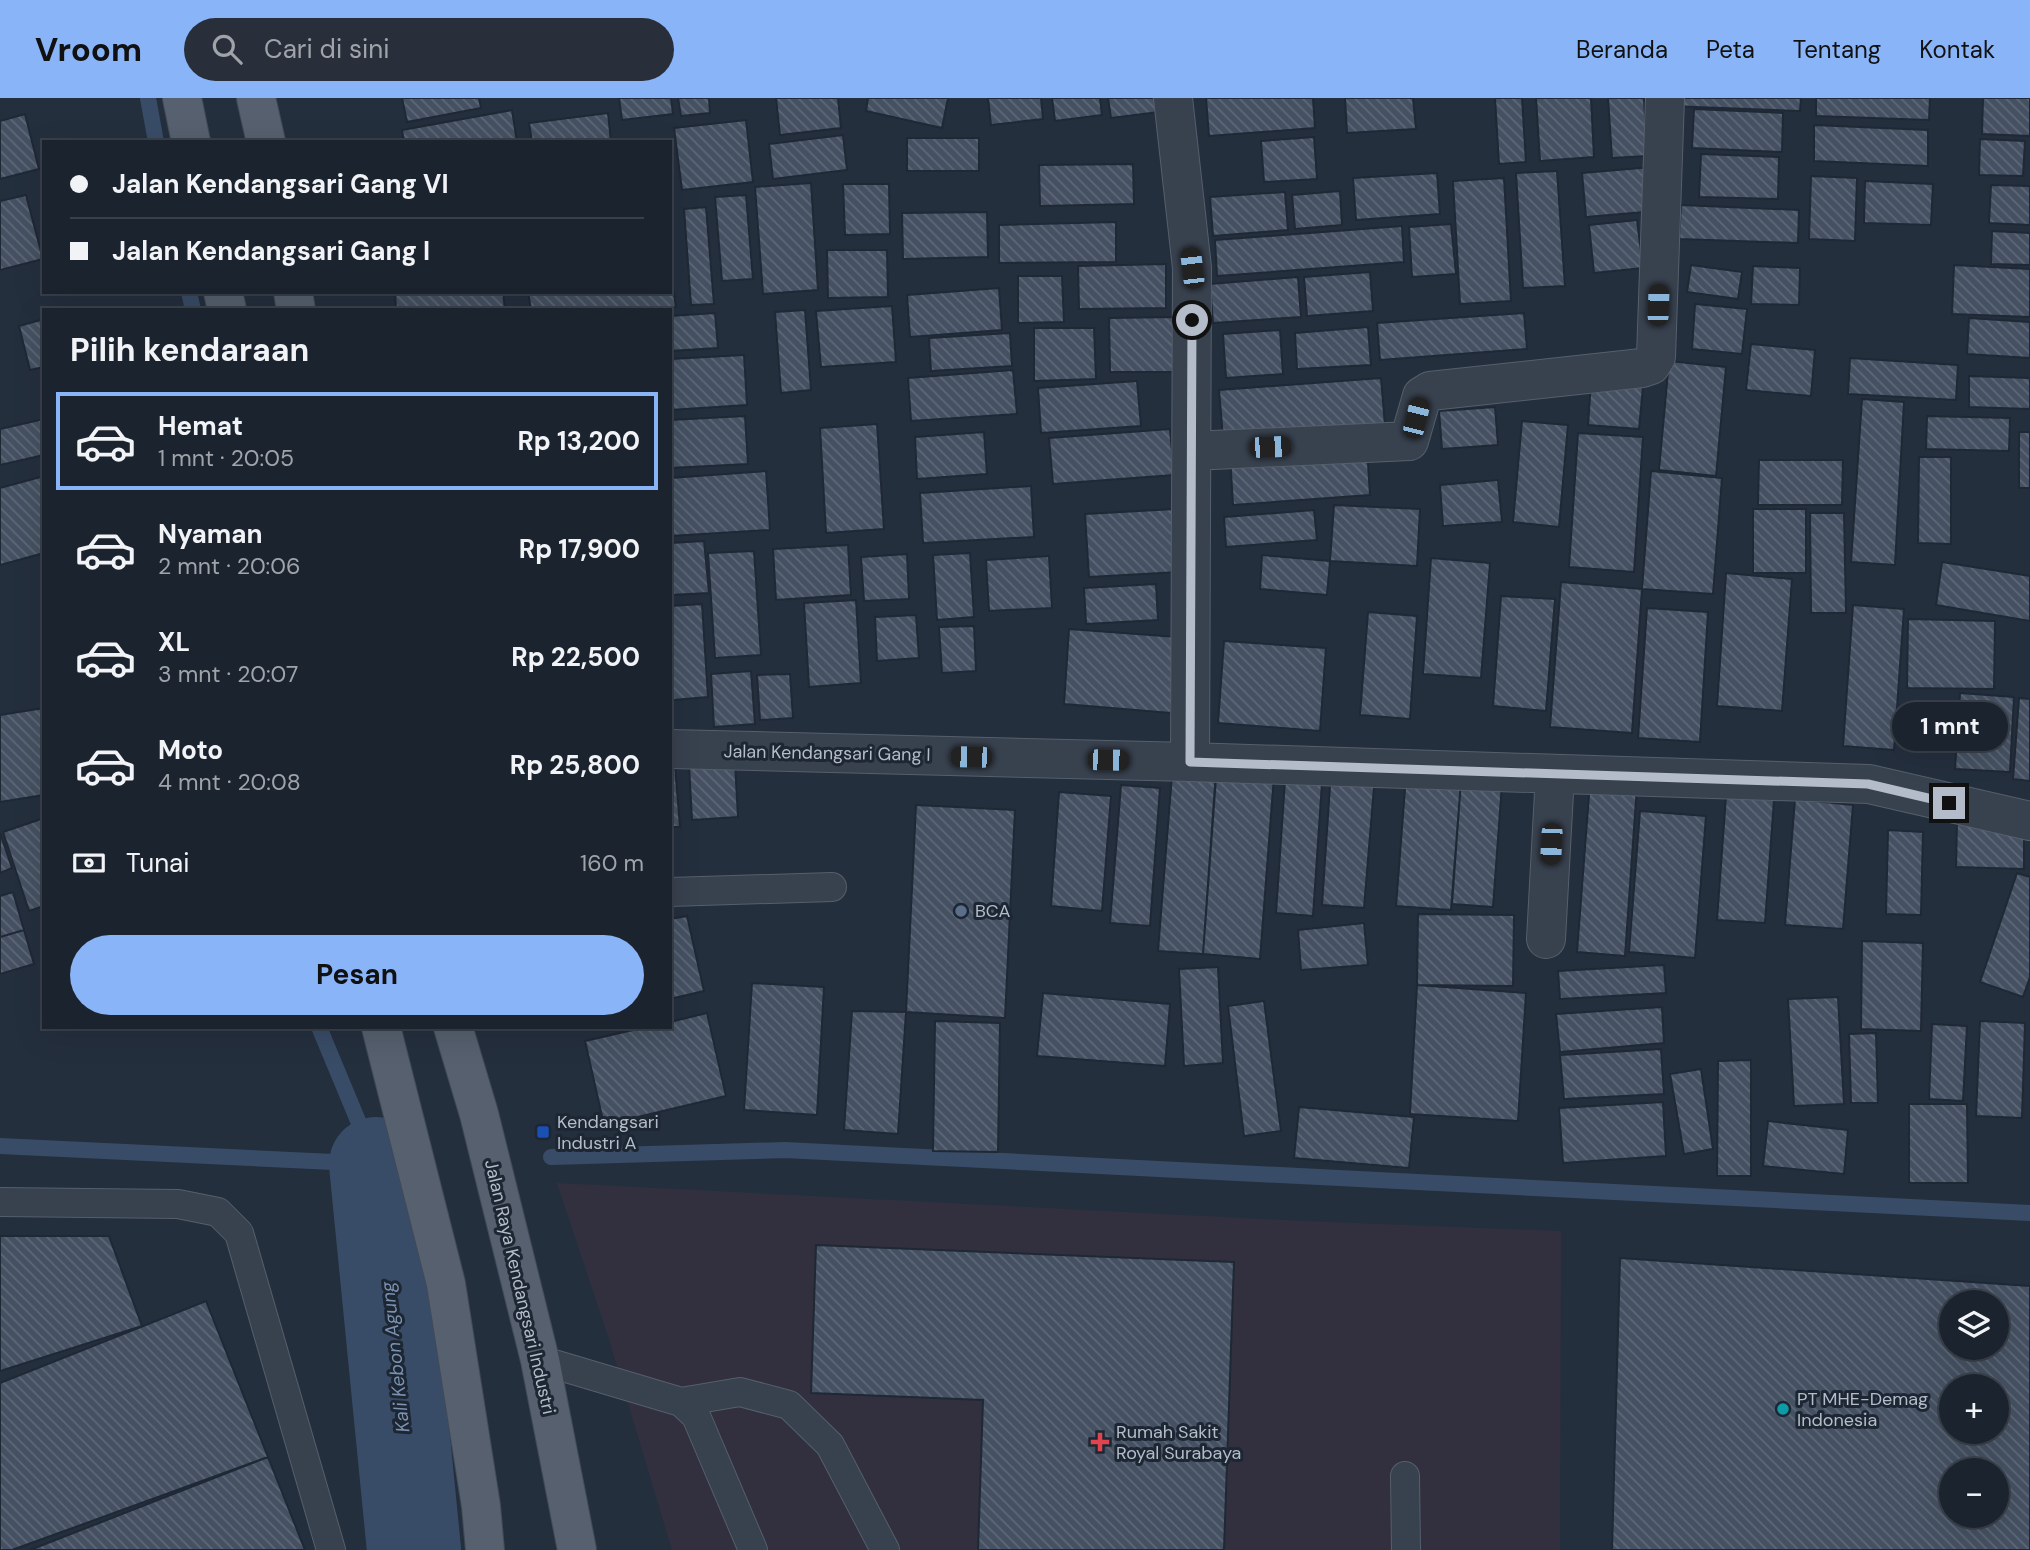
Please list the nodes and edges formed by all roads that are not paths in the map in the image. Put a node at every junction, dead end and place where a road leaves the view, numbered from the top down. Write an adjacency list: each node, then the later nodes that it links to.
1 (182, 98): 5 (main road)
2 (256, 98): 6 (main road)
3 (1173, 98): 7 (street)
4 (1665, 98): 7 (street)
5 (191, 140)
6 (266, 140)
7 (1192, 451): 9 (street)
8 (672, 749): 9 (street, Jalan Kendangsari Gang I)
9 (1190, 762): 10 (street, Jalan Kendangsari Gang I)
10 (1555, 774): 11 (street, Jalan Kendangsari Gang I); 14 (street)
11 (2030, 821)
12 (832, 887): 13 (lane)
13 (672, 892)
14 (1546, 939)
15 (382, 1029): 22 (main road)
16 (454, 1029): 18 (main road, Jalan Raya Kendangsari Industri)
17 (0, 1202): 21 (lane)
18 (540, 1360): 19 (lane); 23 (main road, Jalan Raya Kendangsari Industri)
19 (681, 1402): 24 (lane); 25 (lane)
20 (1405, 1476): 26 (lane)
21 (331, 1550)
22 (485, 1550)
23 (577, 1550)
24 (753, 1550)
25 (885, 1550)
26 (1406, 1550)

